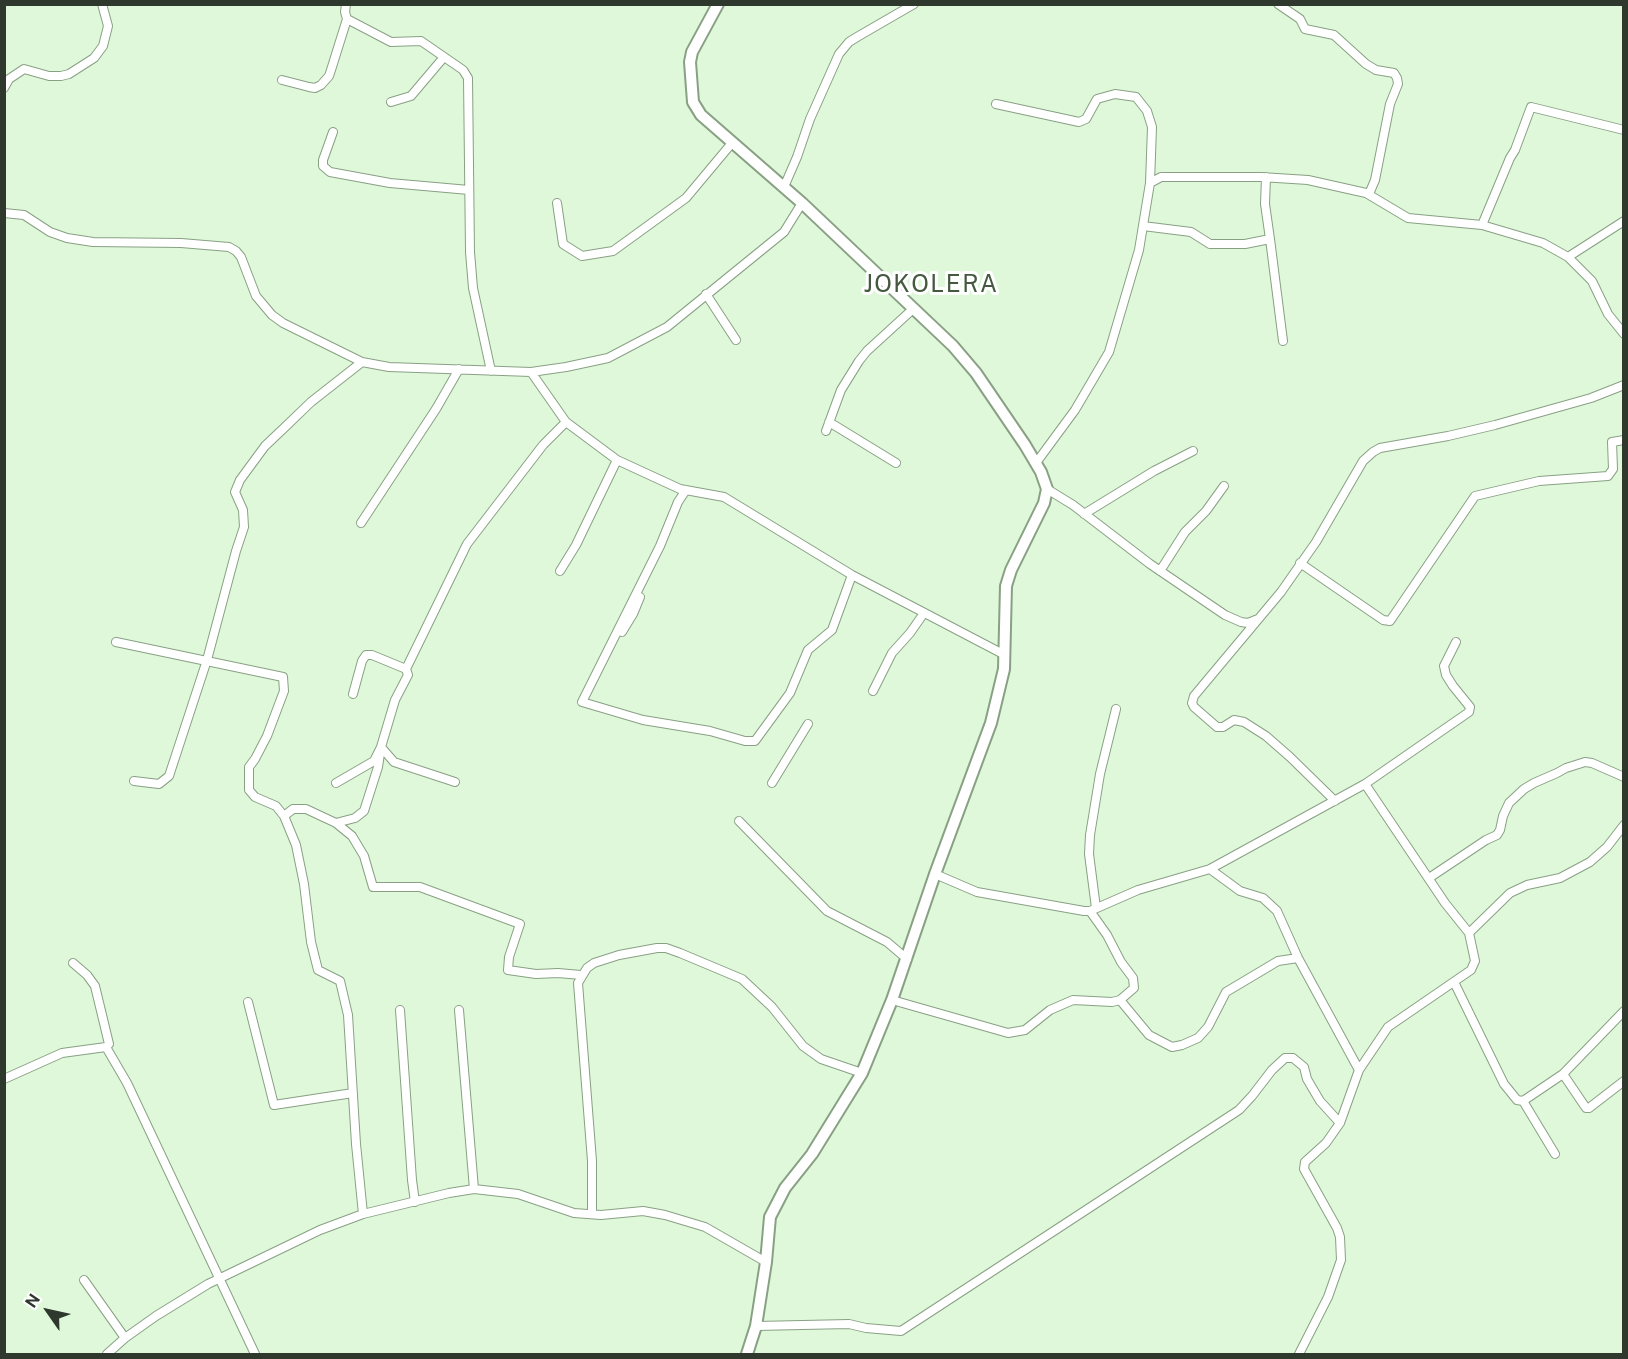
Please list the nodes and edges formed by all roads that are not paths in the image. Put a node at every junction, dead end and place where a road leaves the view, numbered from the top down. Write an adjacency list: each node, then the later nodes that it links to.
1 (102, 4): 9 (street)
2 (346, 4): 6 (street)
3 (718, 4): 14 (street)
4 (914, 4): 17 (street)
5 (1278, 4): 19 (street)
6 (347, 19): 7 (street); 8 (street)
7 (444, 57): 10 (street); 18 (street)
8 (282, 80)
9 (4, 88)
10 (391, 102)
11 (996, 104): 16 (street)
12 (1623, 130): 24 (street)
13 (333, 132): 18 (street)
14 (732, 143): 17 (street); 20 (street)
15 (1266, 177): 16 (street); 19 (street); 26 (street)
16 (1150, 183): 25 (street)
17 (784, 187): 21 (street)
18 (469, 190): 35 (street)
19 (1369, 194): 24 (street)
20 (557, 203)
21 (802, 203): 28 (street); 29 (street)
22 (4, 213): 33 (street)
23 (1623, 221): 27 (street)
24 (1482, 225): 27 (street)
25 (1143, 226): 26 (street); 45 (street)
26 (1270, 239): 32 (street)
27 (1568, 257): 30 (street)
28 (706, 294): 31 (street); 36 (street)
29 (913, 309): 39 (street); 45 (street)
30 (1623, 334)
31 (736, 340)
32 (1283, 340)
33 (362, 362): 34 (street); 61 (street)
34 (459, 369): 35 (street); 50 (street)
35 (491, 371): 36 (street)
36 (531, 372): 38 (street)
37 (1623, 385): 51 (street)
38 (566, 422): 43 (street); 63 (street)
39 (829, 422): 40 (street); 44 (street)
40 (826, 431)
41 (1623, 440): 51 (street)
42 (1193, 451): 49 (street)
43 (617, 460): 48 (street); 52 (street)
44 (896, 463)
45 (1036, 463): 47 (street)
46 (1224, 486): 53 (street)
47 (1047, 489): 49 (street); 60 (street)
48 (686, 490): 54 (street); 54 (street)
49 (1084, 514): 53 (street)
50 (361, 523)
51 (1300, 563): 57 (street)
52 (560, 571)
53 (1160, 571): 57 (street)
54 (852, 575): 56 (street)
55 (642, 590): 62 (street)
56 (924, 613): 60 (street); 64 (street)
57 (1258, 619): 75 (street)
58 (116, 642): 61 (street)
59 (1456, 642): 74 (street)
60 (1005, 655): 81 (street)
61 (207, 660): 70 (street); 76 (street)
62 (599, 660)
63 (406, 669): 65 (street); 68 (street)
64 (873, 691)
65 (353, 694)
66 (1116, 709): 83 (street)
67 (808, 724): 73 (street)
68 (381, 747): 71 (street); 72 (street); 78 (street)
69 (1623, 777): 82 (street)
70 (134, 781)
71 (455, 782)
72 (336, 783)
73 (772, 783)
74 (1365, 784): 75 (street); 82 (street)
75 (1335, 801): 80 (street)
76 (284, 816): 78 (street); 102 (street)
77 (739, 821): 86 (street)
78 (336, 823): 88 (street)
79 (1623, 825): 84 (street)
80 (1210, 869): 83 (street); 85 (street)
81 (935, 874): 83 (street); 86 (street)
82 (1429, 878): 84 (street)
83 (1093, 910): 90 (street)
84 (1469, 933): 89 (street)
85 (1298, 958): 90 (street); 97 (street)
86 (907, 959): 91 (street)
87 (73, 963): 96 (street)
88 (581, 975): 98 (street); 109 (street)
89 (1454, 982): 97 (street); 103 (street)
90 (1120, 999): 91 (street)
91 (892, 1000): 98 (street)
92 (248, 1002): 102 (street)
93 (400, 1010): 107 (street)
94 (459, 1010): 106 (street)
95 (1623, 1011): 99 (street)
96 (106, 1047): 100 (street); 115 (street)
97 (1359, 1070): 104 (street)
98 (862, 1073): 110 (street)
99 (1563, 1074): 101 (street); 103 (street)
100 (4, 1079)
101 (1623, 1081)
102 (353, 1093): 108 (street)
103 (1523, 1101): 105 (street)
104 (1340, 1123): 112 (street); 117 (street)
105 (1555, 1154)
106 (474, 1189): 107 (street); 109 (street)
107 (415, 1202): 108 (street)
108 (363, 1214): 113 (street)
109 (592, 1214): 110 (street)
110 (766, 1262): 112 (street)
111 (84, 1280): 113 (street)
112 (756, 1326): 116 (street)
113 (125, 1338): 114 (street)
114 (107, 1354)
115 (255, 1354)
116 (747, 1354)
117 (1299, 1354)

